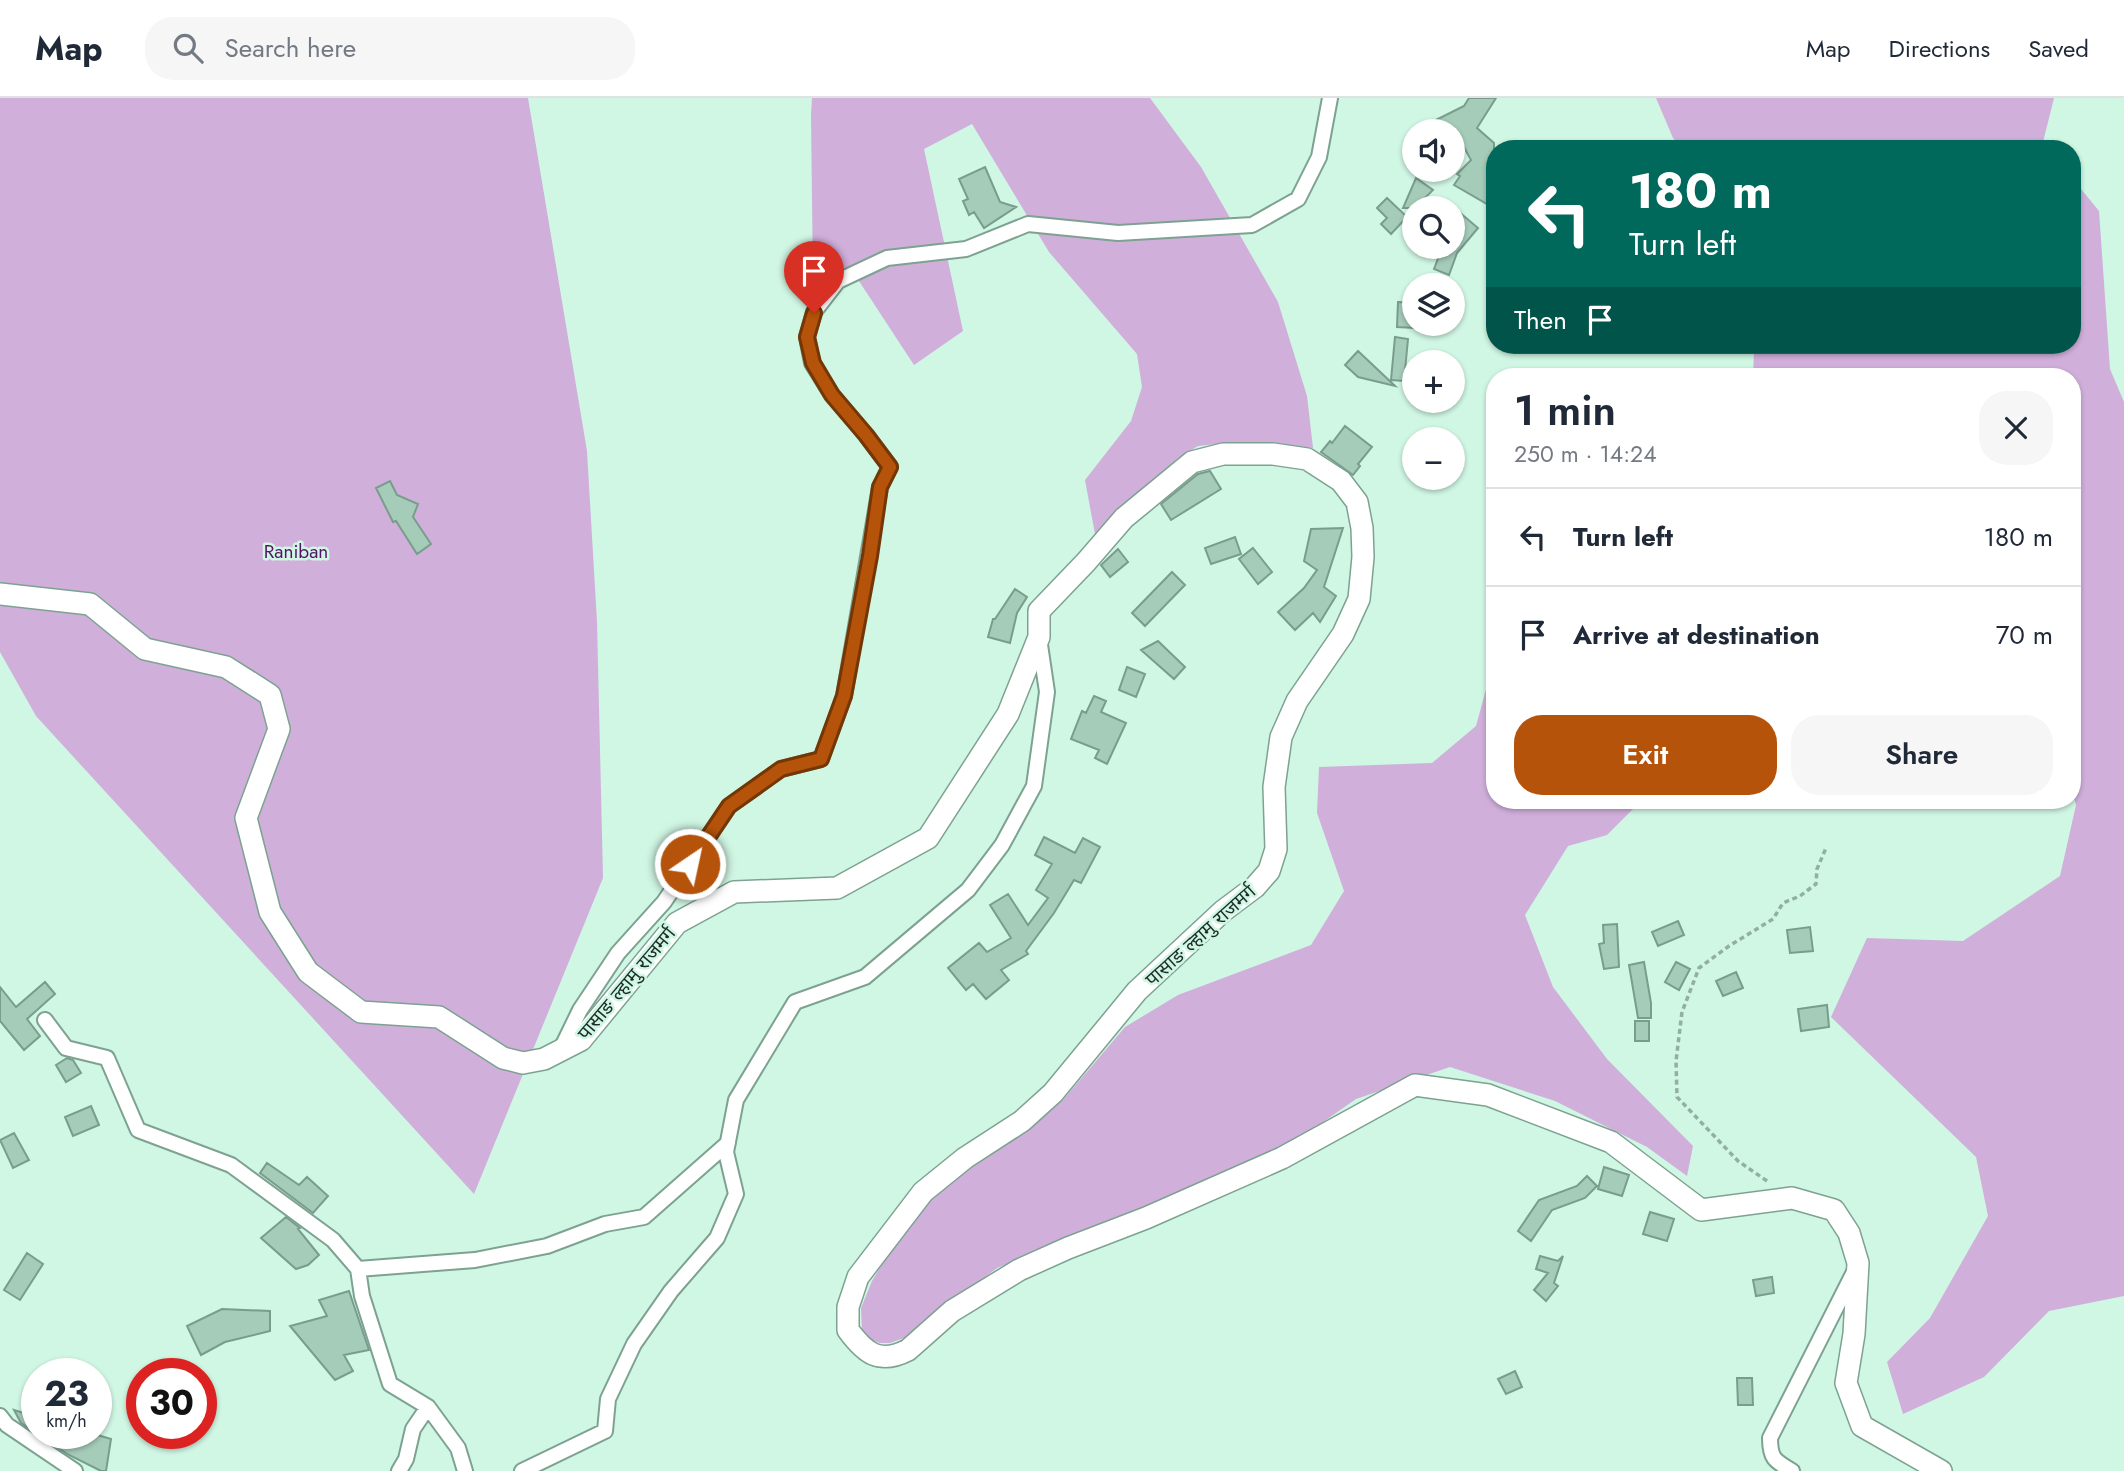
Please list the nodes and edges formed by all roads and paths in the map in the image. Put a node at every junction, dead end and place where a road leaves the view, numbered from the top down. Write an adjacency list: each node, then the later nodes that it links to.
1 (1330, 98): 6 (street)
2 (0, 594): 6 (main road, पासाङ ल्हामु राजमर्ग)
3 (1039, 637): 6 (main road, पासाङ ल्हामु राजमर्ग); 7 (street); 8 (main road, पासाङ ल्हामु राजमर्ग)
4 (1826, 848): 8 (path)
5 (45, 1020): 10 (street)
6 (561, 1049)
7 (728, 1143): 10 (street); 16 (street)
8 (1792, 1198): 9 (main road, पासाङ ल्हामु राजमर्ग)
9 (1858, 1263): 17 (street); 18 (main road, पासाङ ल्हामु राजमर्ग)
10 (358, 1269): 11 (street)
11 (428, 1407): 14 (street); 15 (street)
12 (0, 1416): 13 (street)
13 (75, 1471)
14 (399, 1471)
15 (465, 1471)
16 (522, 1471)
17 (1792, 1471)
18 (1941, 1471)

